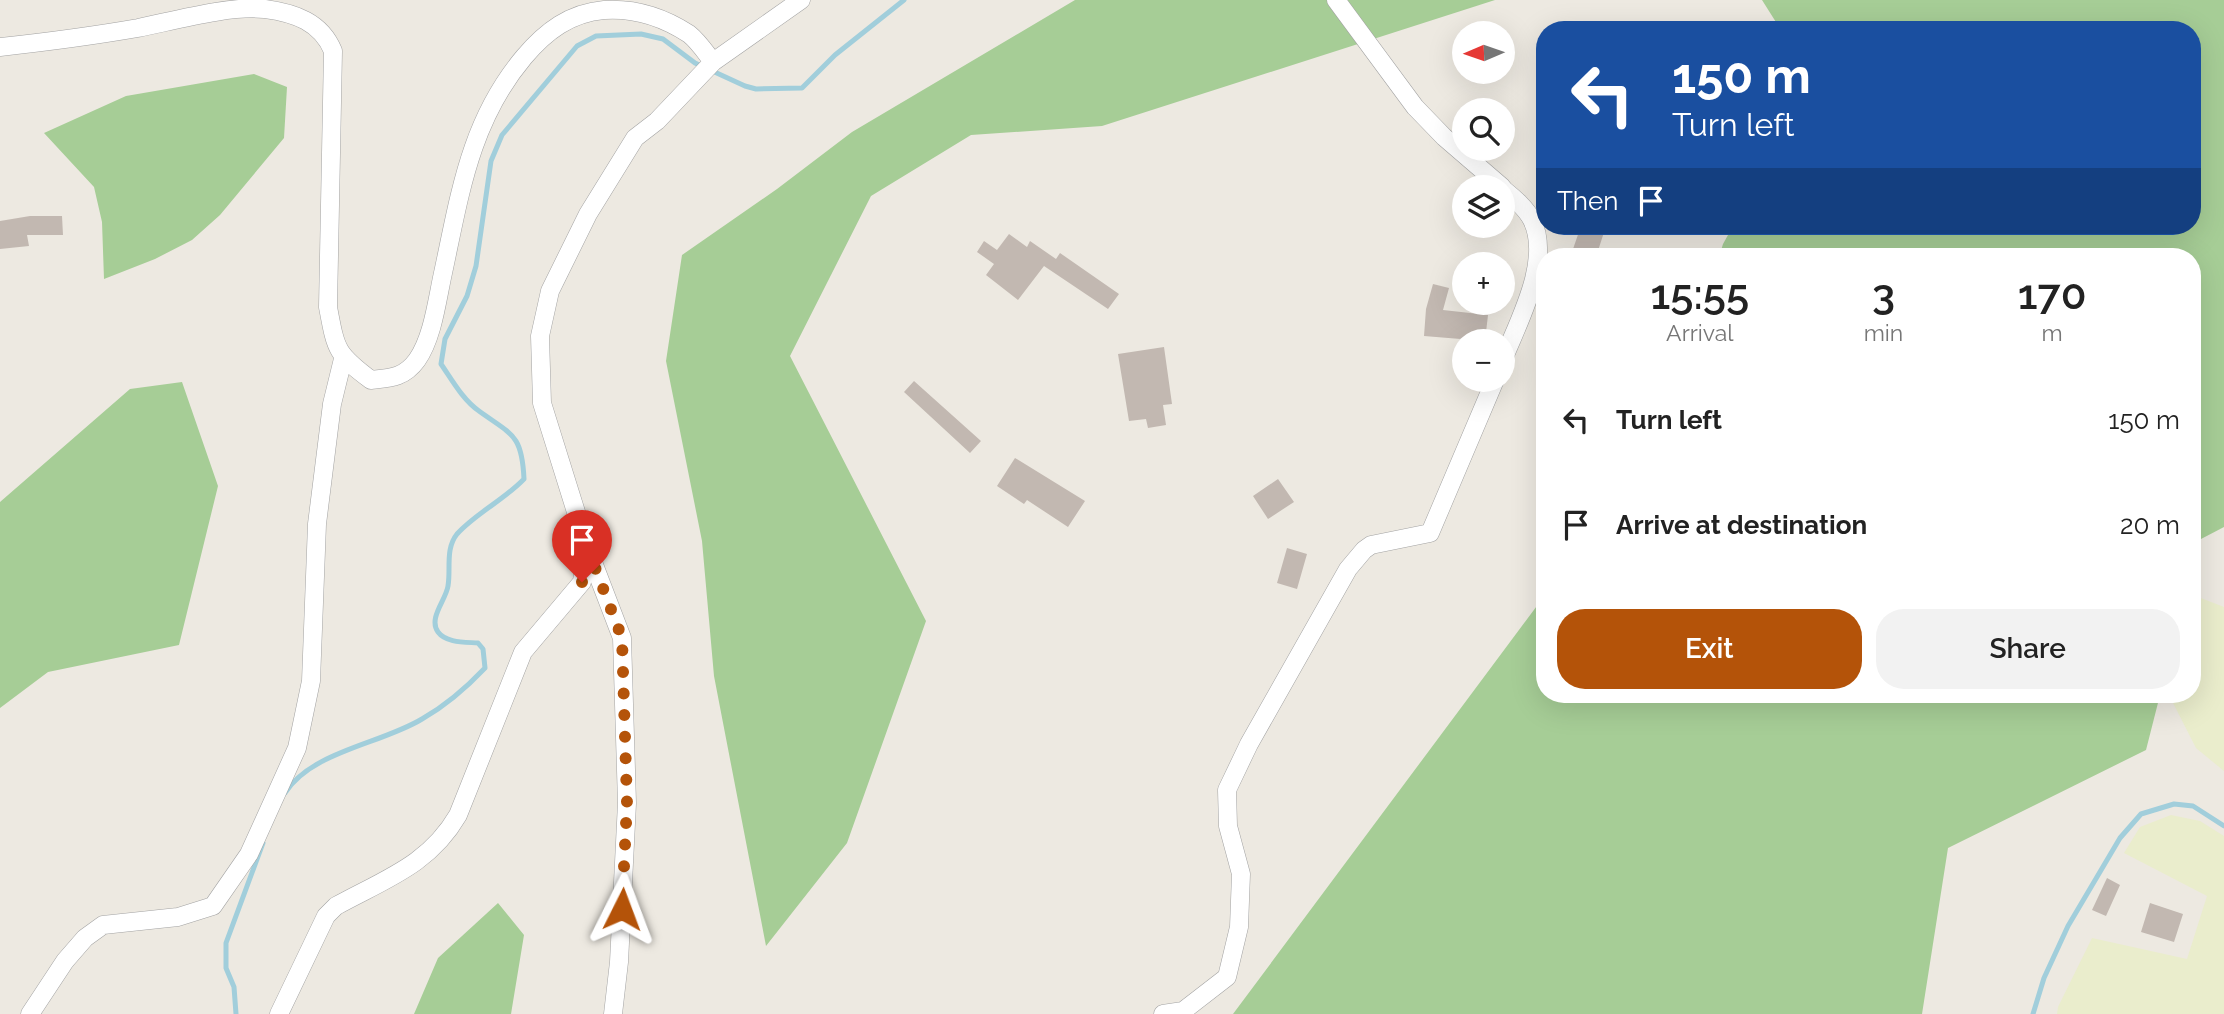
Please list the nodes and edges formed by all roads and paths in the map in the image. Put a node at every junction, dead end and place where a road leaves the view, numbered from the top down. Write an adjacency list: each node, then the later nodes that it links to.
1 (801, 0): 4 (street)
2 (1336, 0): 5 (street)
3 (0, 47): 10 (street)
4 (713, 62): 10 (street); 12 (street)
5 (1488, 175)
6 (1515, 198): 7 (street)
7 (1537, 248)
8 (1536, 276): 9 (street)
9 (1515, 329)
10 (343, 359): 13 (street)
11 (1490, 392): 16 (street)
12 (586, 544): 14 (street); 15 (street)
13 (30, 1014)
14 (279, 1014)
15 (613, 1014)
16 (1163, 1014)

